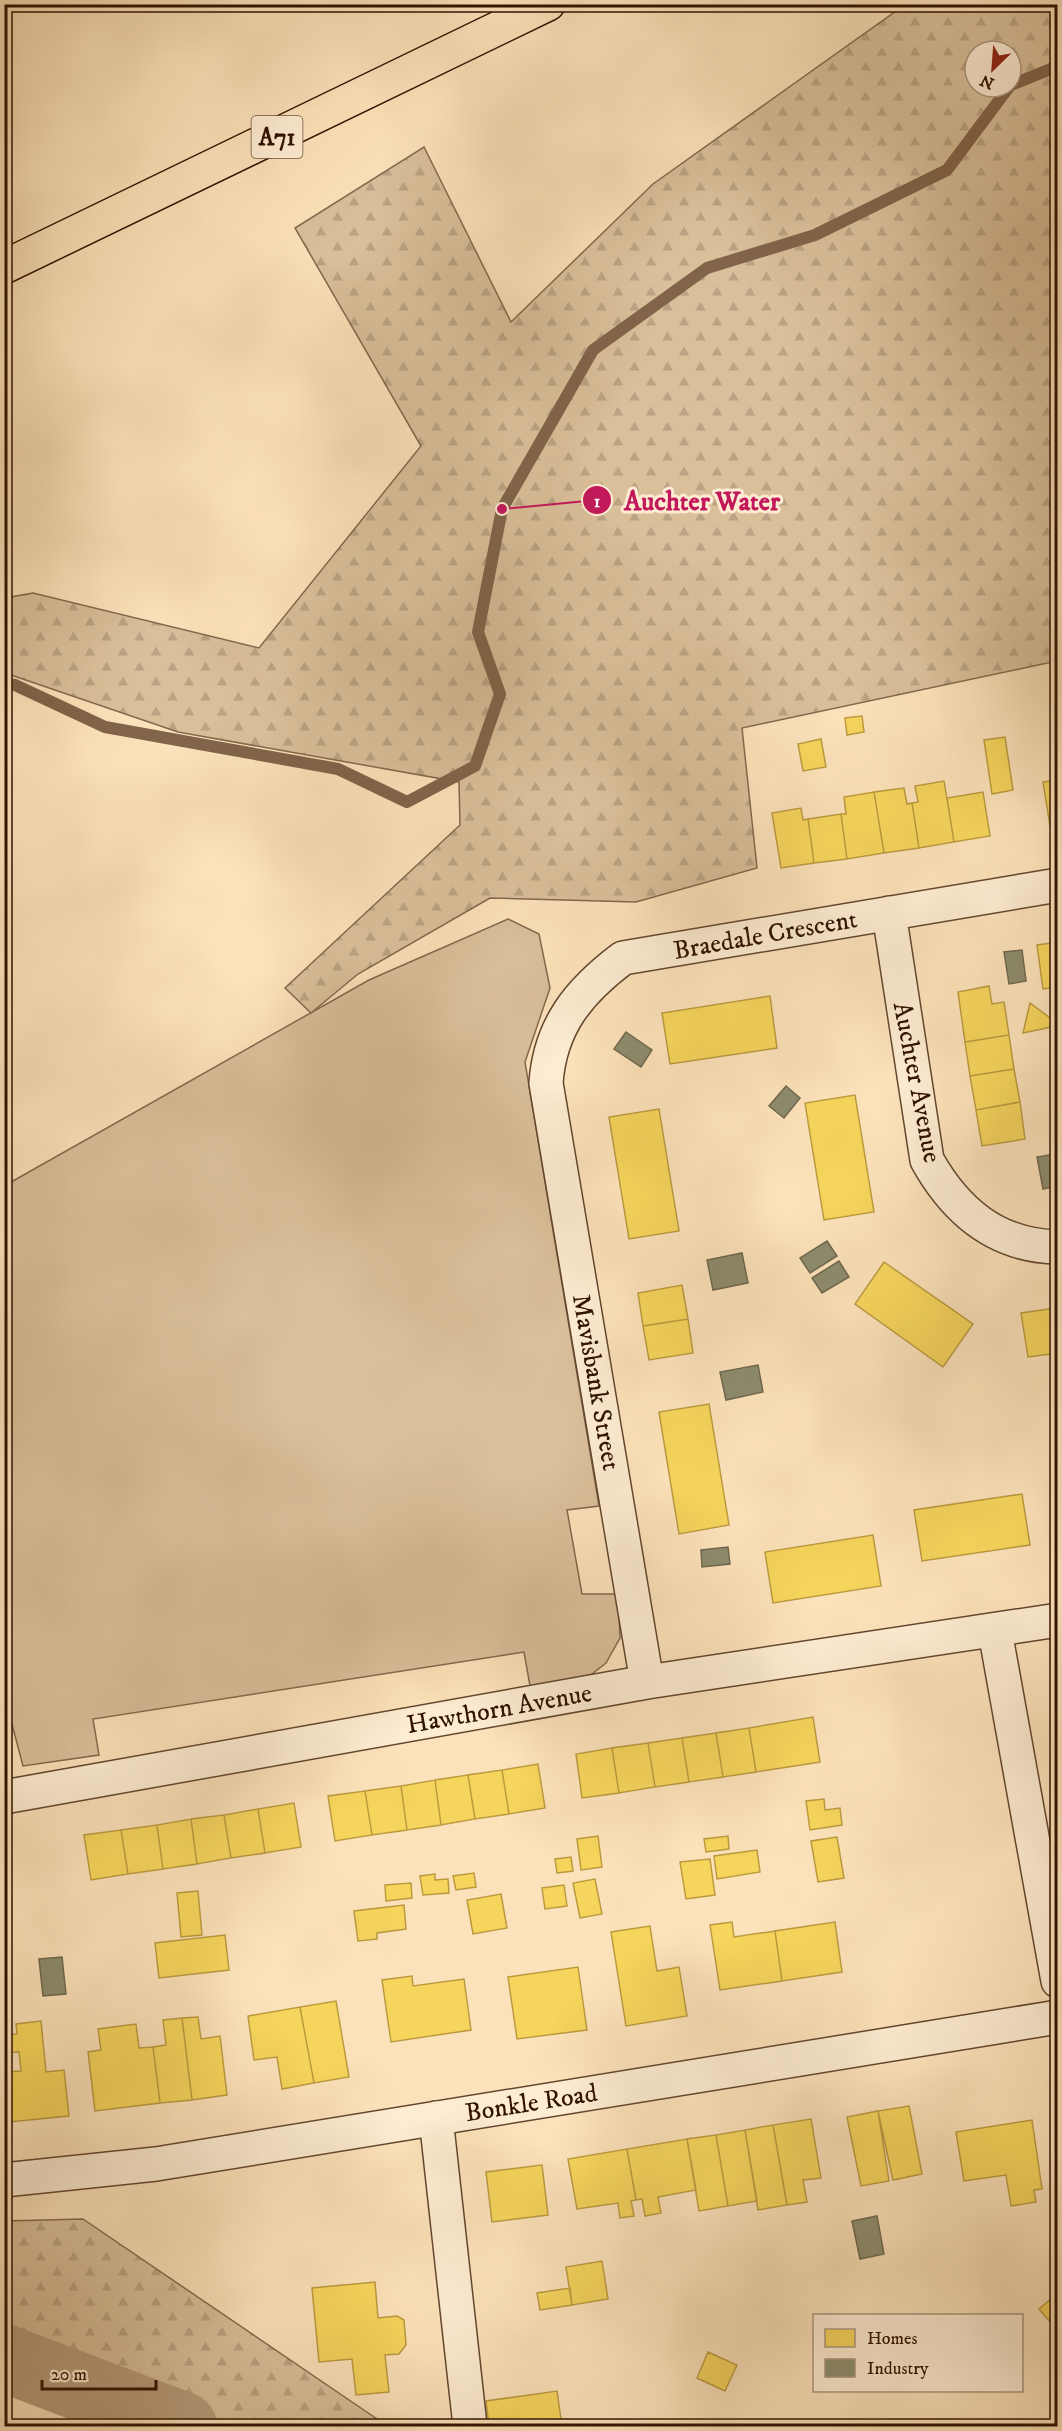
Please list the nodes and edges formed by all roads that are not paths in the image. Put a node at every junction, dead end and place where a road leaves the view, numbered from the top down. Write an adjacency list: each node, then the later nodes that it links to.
1 (548, 4): 2 (main road, A71)
2 (4, 267)
3 (1058, 885): 4 (street, Braedale Crescent)
4 (889, 913): 5 (street, Braedale Crescent); 6 (street, Auchter Avenue)
5 (546, 1083): 9 (street, Mavisbank Street)
6 (1058, 1247)
7 (1058, 1620): 8 (street)
8 (995, 1631): 9 (street, Hawthorn Avenue); 11 (street)
9 (647, 1682): 10 (street, Hawthorn Avenue)
10 (4, 1797)
11 (1058, 1982)
12 (1058, 2017): 13 (street, Bonkle Road)
13 (436, 2118): 14 (street, Bonkle Road); 15 (street)
14 (4, 2180)
15 (470, 2427)

